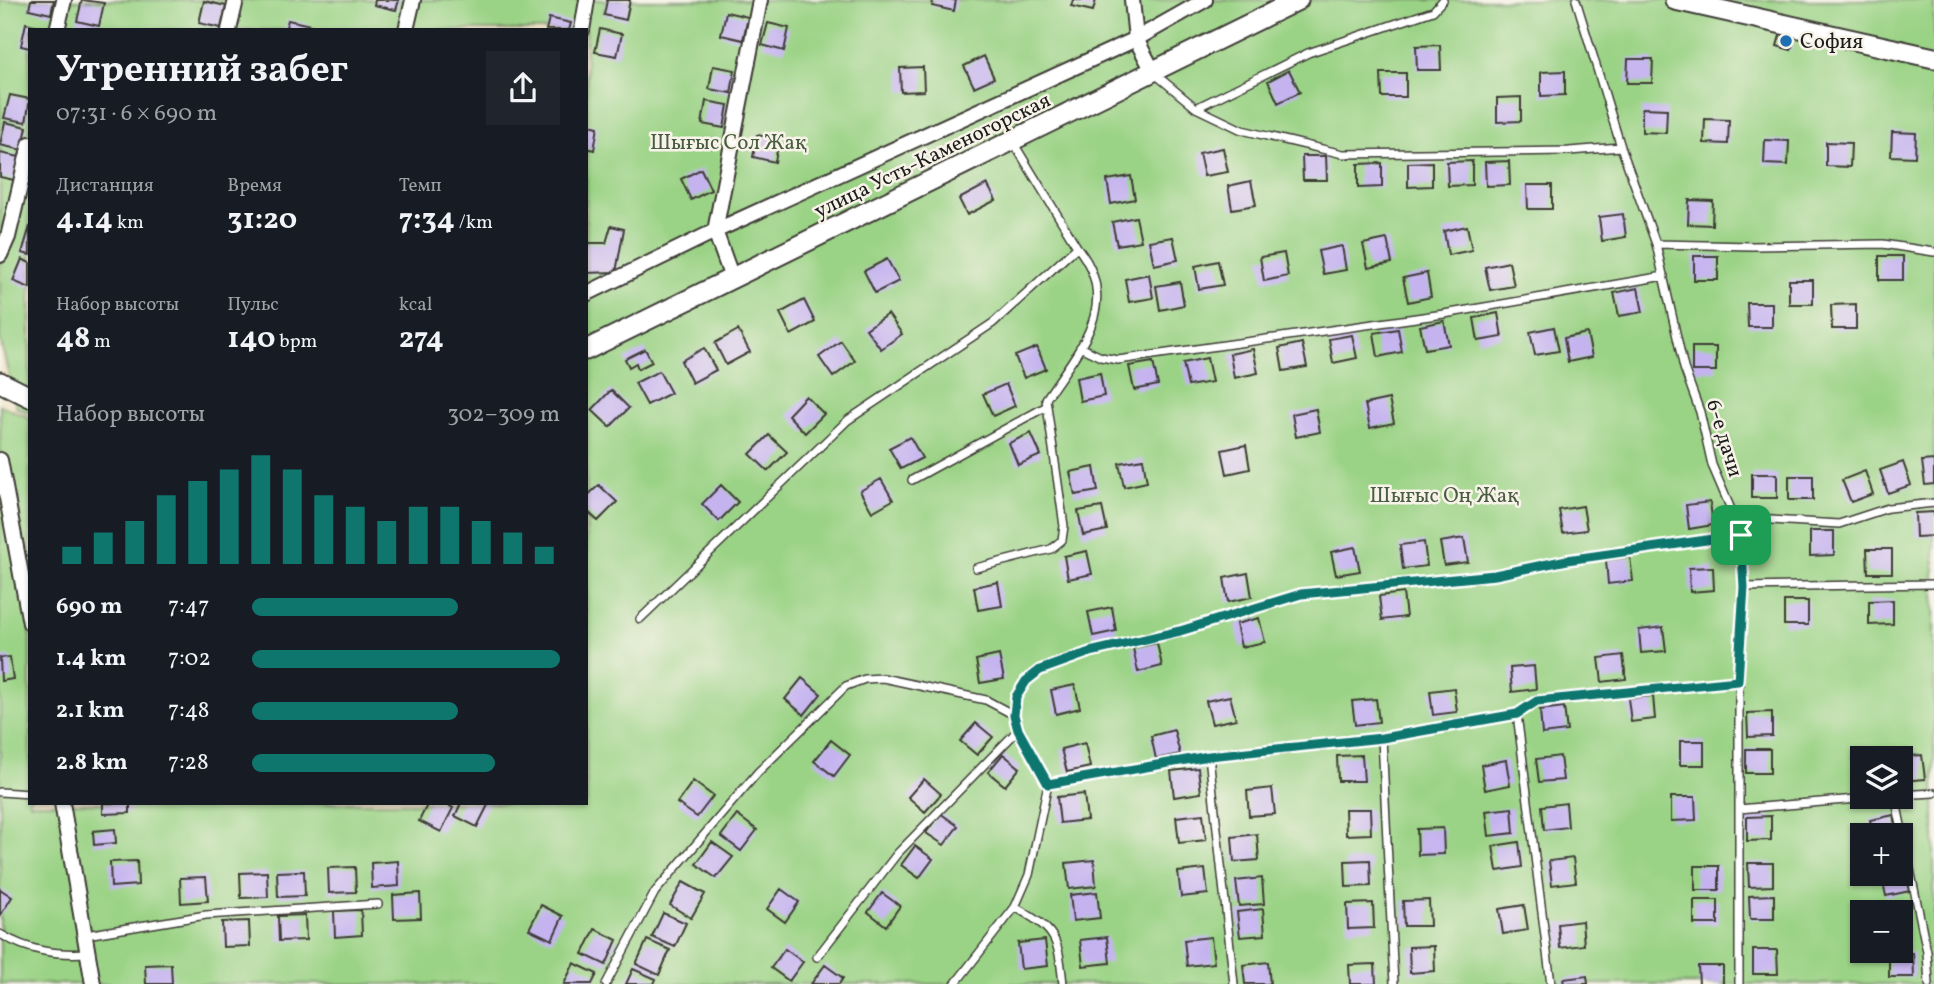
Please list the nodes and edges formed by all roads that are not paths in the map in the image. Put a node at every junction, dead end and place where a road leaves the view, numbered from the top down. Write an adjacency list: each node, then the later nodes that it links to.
1 (64, 0): 12 (street)
2 (236, 0): 13 (street)
3 (413, 0): 14 (street)
4 (587, 0): 15 (street)
5 (760, 0): 23 (street)
6 (1132, 0): 16 (street)
7 (1205, 0): 16 (street)
8 (1298, 0): 18 (street, улица Усть-Каменогорская)
9 (1443, 0): 19 (lane)
10 (1576, 0): 21 (lane, 6-е дачи)
11 (1675, 0): 17 (street)
12 (57, 28)
13 (229, 28)
14 (406, 28)
15 (582, 28)
16 (1136, 39): 18 (street); 23 (street)
17 (1934, 58)
18 (1154, 73): 19 (lane); 20 (street, улица Усть-Каменогорская)
19 (1196, 108): 21 (lane)
20 (1012, 142): 25 (lane); 29 (street, улица Усть-Каменогорская)
21 (1621, 147): 24 (lane, 6-е дачи)
22 (28, 153): 27 (street)
23 (715, 231): 29 (street); 30 (street)
24 (1656, 244): 26 (lane); 28 (lane, 6-е дачи)
25 (1077, 247): 31 (lane); 45 (lane)
26 (1934, 252)
27 (0, 255)
28 (1664, 276): 31 (lane); 39 (lane, 6-е дачи)
29 (732, 278): 32 (street, улица Усть-Каменогорская)
30 (588, 293)
31 (1080, 347): 35 (lane)
32 (588, 349)
33 (0, 382): 34 (street)
34 (28, 396)
35 (1047, 406): 37 (lane); 41 (lane)
36 (0, 460): 44 (street)
37 (912, 480)
38 (1934, 503): 39 (lane)
39 (1736, 518): 40 (lane, 6-е дачи)
40 (1741, 535): 43 (lane, 6-е дачи); 48 (lane)
41 (976, 568)
42 (1934, 584): 43 (lane)
43 (1744, 587): 46 (lane, 6-е дачи)
44 (28, 612)
45 (640, 618)
46 (1738, 681): 47 (lane); 59 (lane, 6-е дачи)
47 (1517, 714): 50 (lane); 74 (lane)
48 (1014, 715): 49 (lane); 69 (lane)
49 (1018, 730): 52 (lane); 67 (lane)
50 (1382, 738): 51 (lane); 73 (lane)
51 (1209, 756): 52 (lane); 72 (lane)
52 (1048, 784): 62 (lane)
53 (0, 792): 55 (lane)
54 (1934, 793): 56 (lane)
55 (28, 794)
56 (1913, 795)
57 (1850, 800): 59 (lane)
58 (62, 805): 64 (street)
59 (1738, 809): 75 (lane, 6-е дачи)
60 (1896, 809): 65 (lane)
61 (378, 904): 64 (lane)
62 (1015, 906): 70 (lane); 71 (lane)
63 (0, 934): 66 (lane)
64 (86, 935): 66 (street)
65 (1931, 952): 76 (lane)
66 (88, 953): 68 (street)
67 (817, 957)
68 (93, 984)
69 (606, 984)
70 (955, 984)
71 (1063, 984)
72 (1234, 984)
73 (1394, 984)
74 (1551, 984)
75 (1739, 984)
76 (1929, 984)

